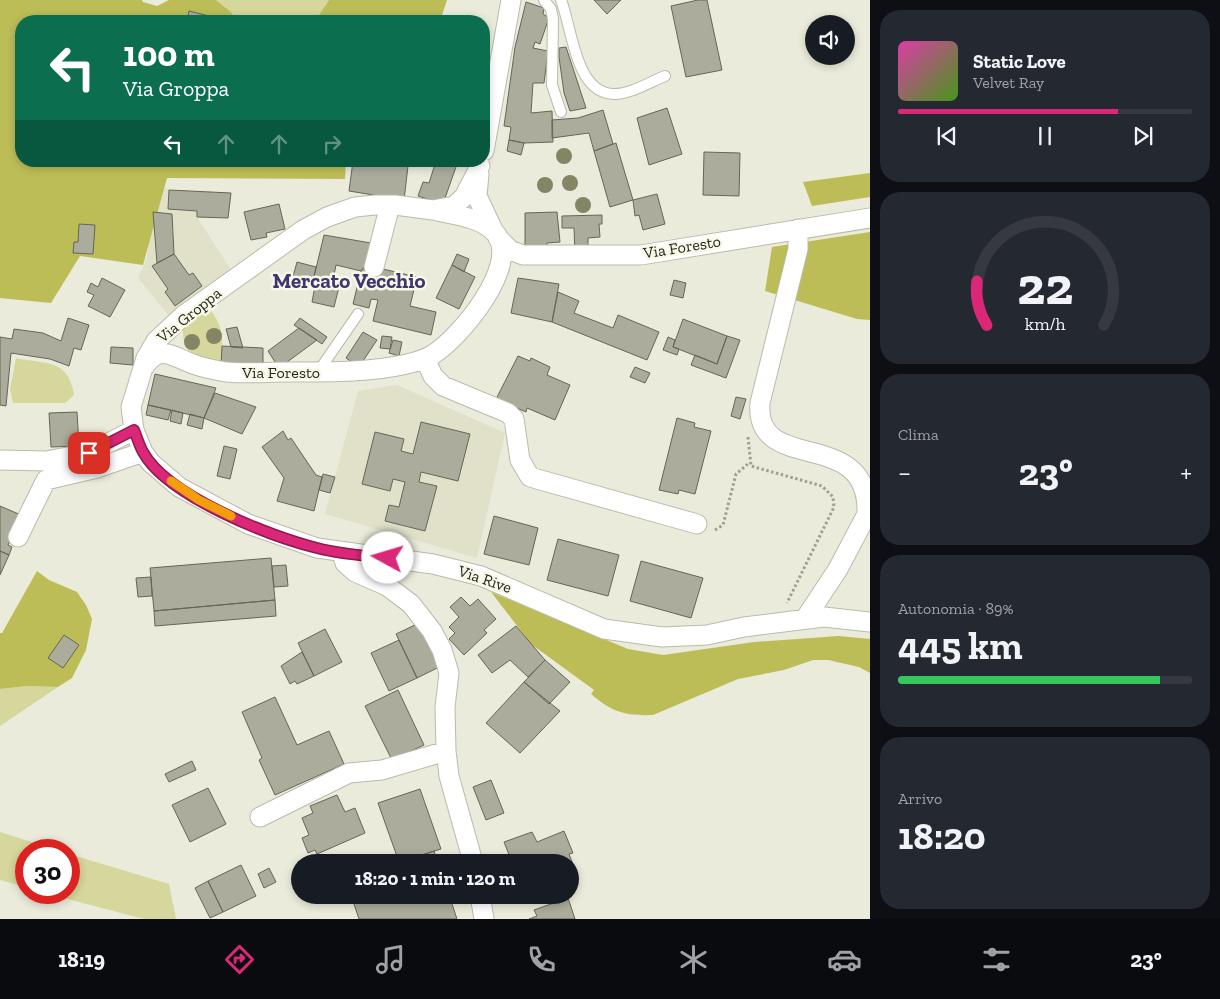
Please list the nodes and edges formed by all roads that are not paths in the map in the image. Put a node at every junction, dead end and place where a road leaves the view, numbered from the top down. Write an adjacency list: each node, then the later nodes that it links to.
1 (511, 0): 6 (street)
2 (544, 0): 5 (lane)
3 (561, 0): 4 (lane)
4 (665, 76)
5 (561, 112)
6 (490, 116)
7 (478, 167): 10 (street, Via Groppa)
8 (481, 167): 13 (street)
9 (390, 205): 10 (street, Via Groppa); 15 (street); 18 (street, Via Groppa)
10 (433, 210): 13 (street, Via Groppa)
11 (870, 218): 12 (street, Via Foresto)
12 (798, 229): 14 (street, Via Foresto); 29 (street)
13 (496, 235): 14 (street); 16 (street, Via Foresto)
14 (523, 255): 16 (street)
15 (374, 267)
16 (496, 278): 19 (street, Via Foresto)
17 (358, 314): 22 (lane)
18 (177, 321): 20 (street); 21 (street, Via Groppa)
19 (425, 359): 22 (street, Via Foresto); 26 (street)
20 (192, 364): 21 (street, Via Foresto); 22 (street, Via Foresto)
21 (144, 367): 23 (street, Via Groppa)
22 (318, 372)
23 (134, 430): 24 (street, Via Rive); 25 (street)
24 (142, 452): 27 (street); 28 (street, Via Rive)
25 (0, 460)
26 (697, 524)
27 (18, 538)
28 (342, 553): 29 (street, Via Rive); 31 (street)
29 (805, 619): 30 (street, Via Rive)
30 (870, 622)
31 (446, 751): 32 (street); 33 (street)
32 (260, 817)
33 (472, 854)
34 (482, 904): 35 (street)
35 (484, 919)

